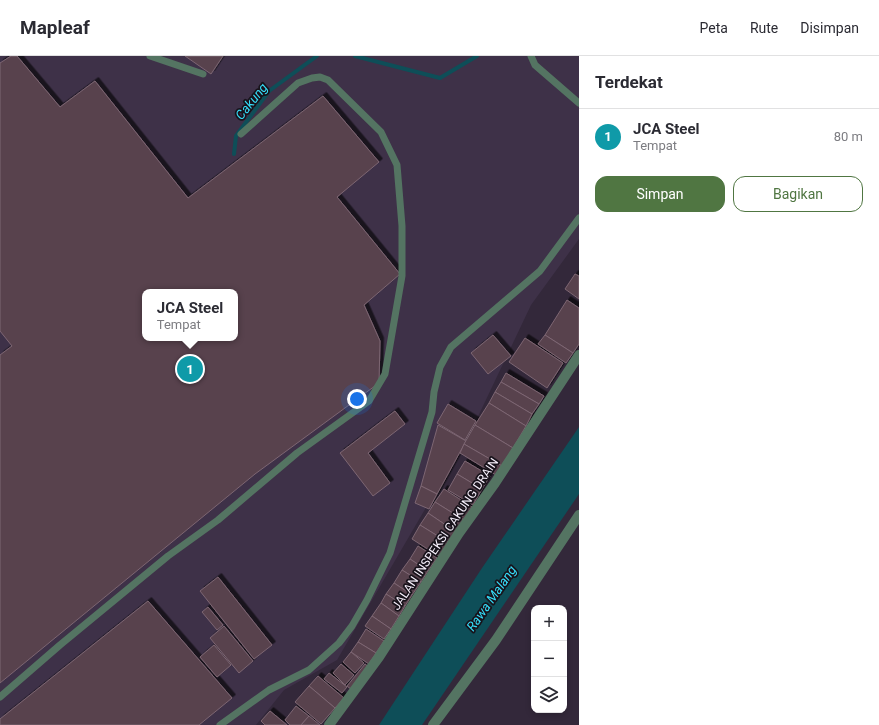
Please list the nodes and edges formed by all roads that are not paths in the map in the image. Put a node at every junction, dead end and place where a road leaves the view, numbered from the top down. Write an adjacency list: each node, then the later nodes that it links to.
1 (150, 56): 3 (lane)
2 (531, 56): 4 (lane)
3 (203, 74)
4 (579, 103)
5 (241, 134): 9 (lane)
6 (579, 218): 10 (lane)
7 (579, 355): 11 (street, JALAN INSPEKSI CAKUNG DRAIN)
8 (579, 515): 12 (street)
9 (0, 697)
10 (220, 725)
11 (329, 725)
12 (433, 725)

